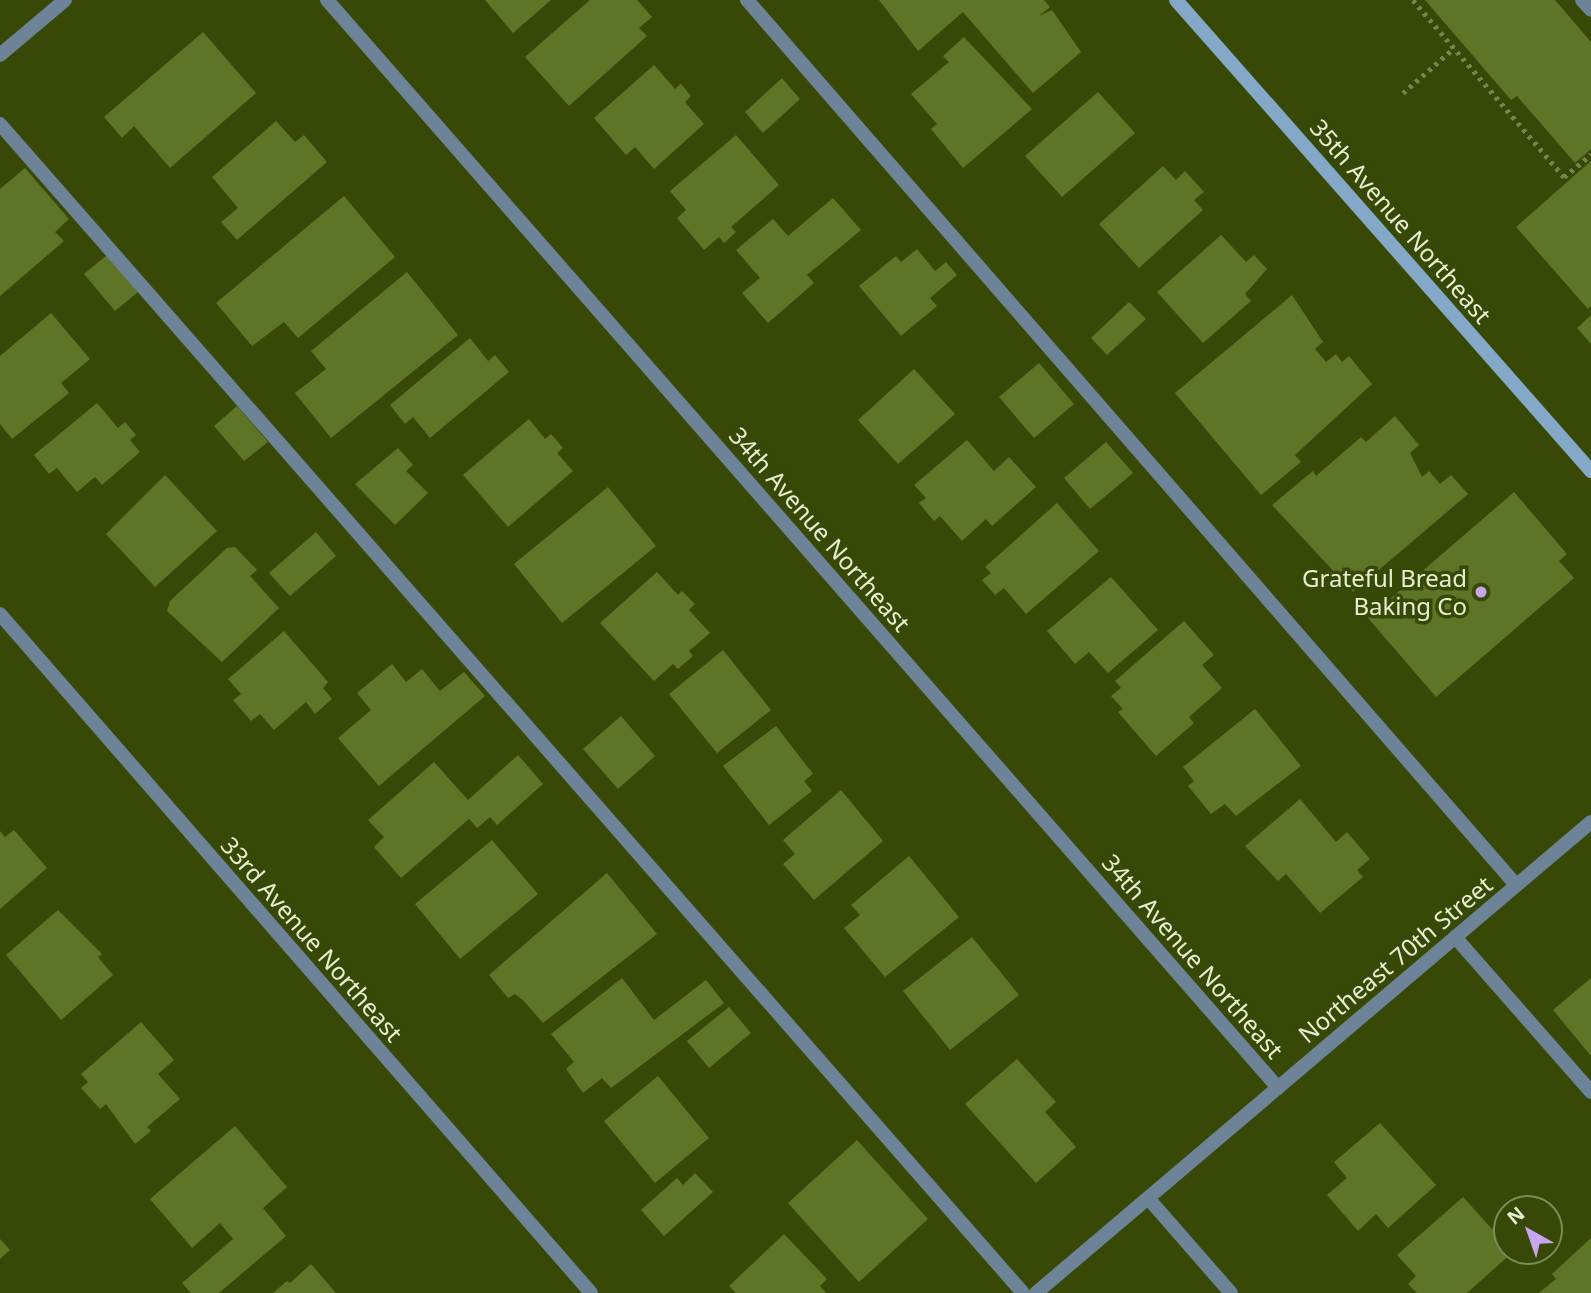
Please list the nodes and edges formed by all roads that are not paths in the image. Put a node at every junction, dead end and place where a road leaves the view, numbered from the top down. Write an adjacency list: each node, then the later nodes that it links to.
1 (65, 0): 7 (street)
2 (327, 0): 14 (street, 34th Avenue Northeast)
3 (747, 0): 12 (street)
4 (1176, 0): 9 (main road, 35th Avenue Northeast)
5 (1582, 0): 6 (street)
6 (1591, 10)
7 (0, 55)
8 (0, 124): 18 (street)
9 (1591, 471)
10 (0, 614): 17 (street, 33rd Avenue Northeast)
11 (1591, 822): 12 (street, Northeast 70th Street)
12 (1517, 885): 13 (street, Northeast 70th Street)
13 (1455, 937): 14 (street, Northeast 70th Street); 15 (street)
14 (1278, 1088): 16 (street, Northeast 70th Street)
15 (1591, 1093)
16 (1148, 1198): 19 (street, Northeast 70th Street); 20 (street)
17 (591, 1293)
18 (1023, 1293)
19 (1036, 1293)
20 (1231, 1293)

